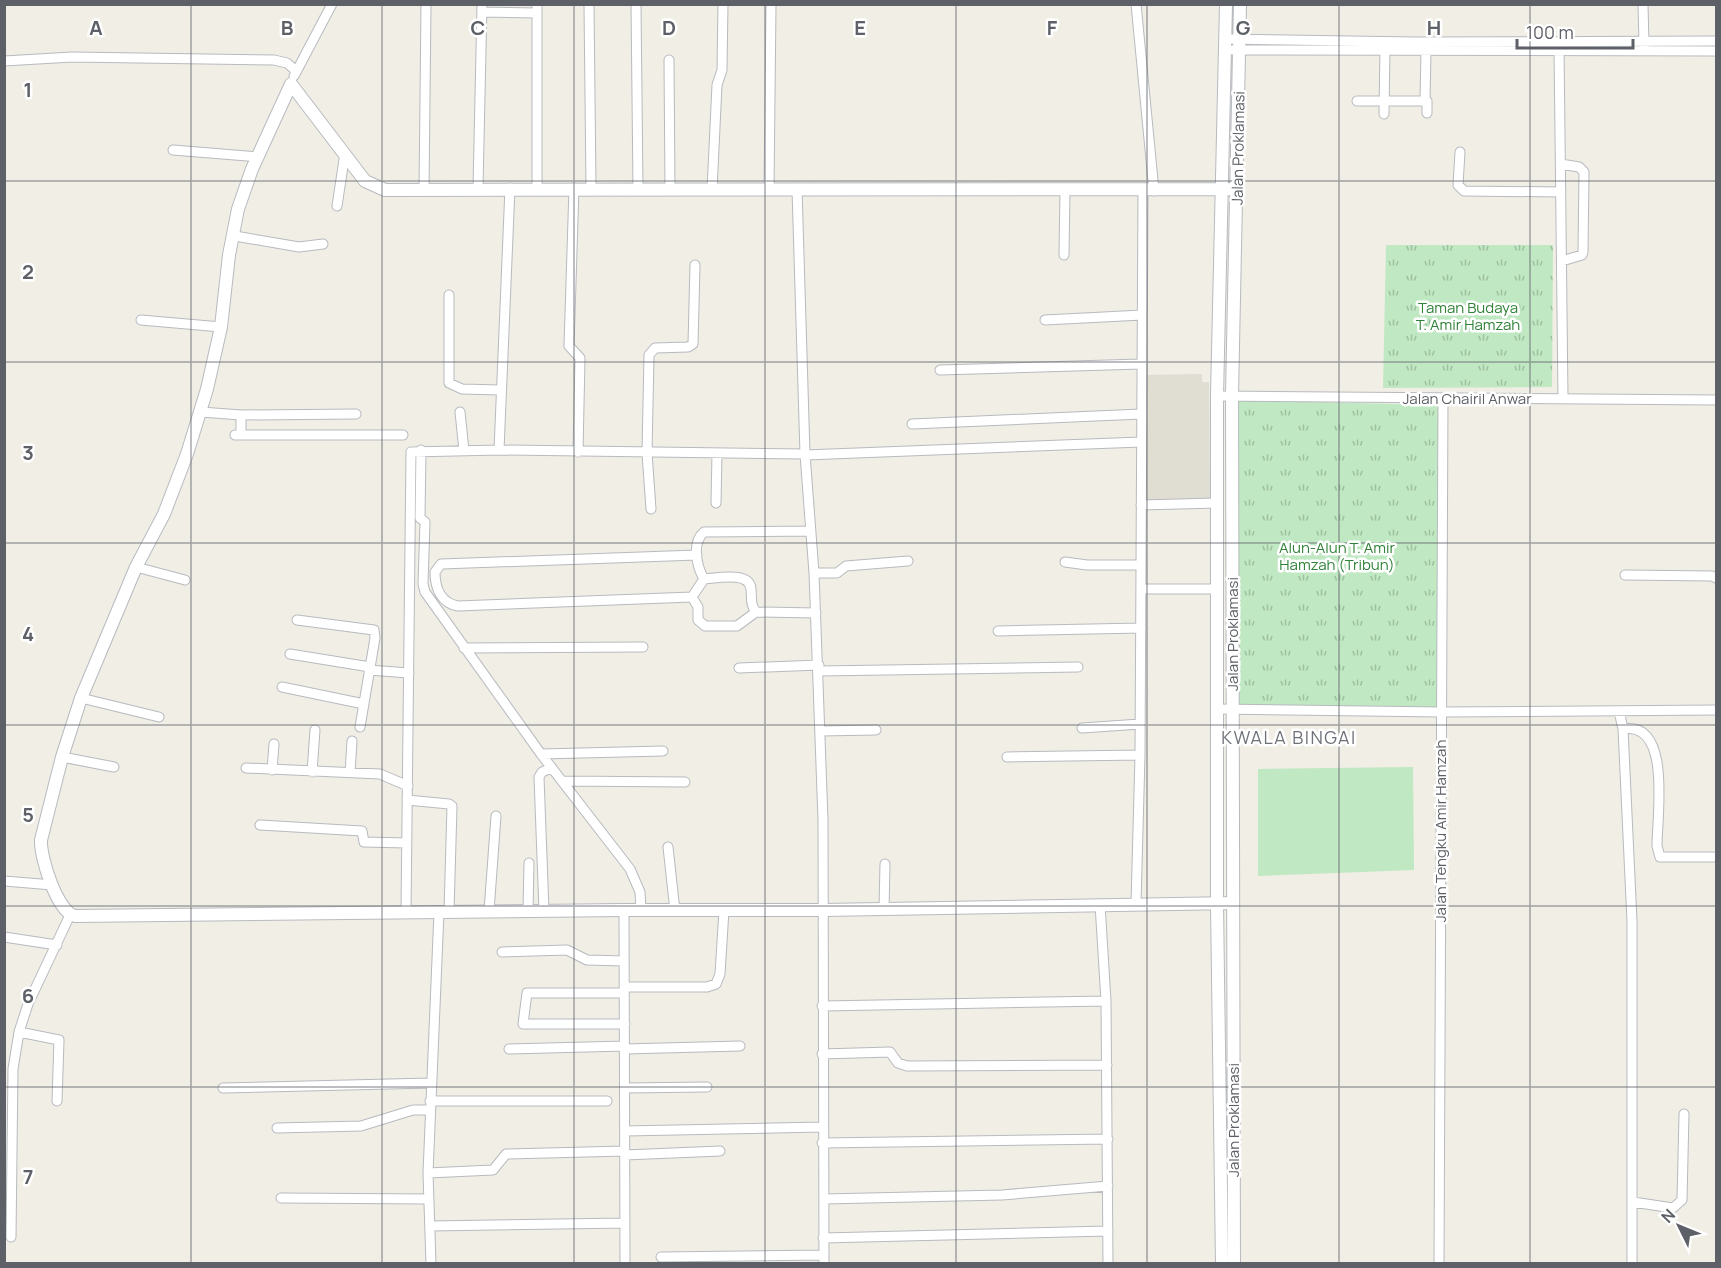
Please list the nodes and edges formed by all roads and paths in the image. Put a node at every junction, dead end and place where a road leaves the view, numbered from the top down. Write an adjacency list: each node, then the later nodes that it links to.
1 (332, 4): 24 (street)
2 (590, 4): 40 (street)
3 (636, 4): 41 (street)
4 (723, 4): 48 (street)
5 (771, 4): 42 (street)
6 (1136, 4): 49 (street)
7 (1226, 4): 15 (street, Jalan Proklamasi)
8 (1240, 4): 16 (street, Jalan Proklamasi)
9 (1643, 4): 13 (street)
10 (482, 8): 11 (street); 36 (street)
11 (537, 9): 38 (street)
12 (426, 10): 50 (street)
13 (1644, 40): 14 (street); 18 (street); 20 (street)
14 (1716, 41)
15 (1226, 44): 16 (street); 45 (street, Jalan Proklamasi)
16 (1240, 44): 17 (street); 46 (street, Jalan Proklamasi)
17 (1385, 46): 18 (street); 19 (street); 27 (street)
18 (1559, 46): 19 (street); 20 (street); 35 (street)
19 (1426, 50): 28 (street)
20 (1644, 51): 21 (street)
21 (1716, 51)
22 (669, 60): 47 (street)
23 (4, 61): 24 (street)
24 (296, 71): 25 (street)
25 (291, 84): 33 (street); 34 (street)
26 (1357, 101): 27 (street)
27 (1385, 101): 28 (street); 30 (street)
28 (1425, 101): 29 (street)
29 (1427, 113)
30 (1384, 114)
31 (173, 150): 34 (street)
32 (1460, 152): 51 (street)
33 (345, 153): 50 (street); 52 (street)
34 (258, 157): 53 (street)
35 (1561, 164): 51 (street); 56 (street)
36 (478, 188): 37 (street); 50 (street)
37 (510, 188): 38 (street); 65 (street)
38 (537, 188): 39 (street)
39 (574, 188): 40 (street); 82 (street)
40 (591, 188): 41 (street)
41 (638, 189): 47 (street)
42 (769, 189): 43 (street); 48 (street)
43 (797, 189): 44 (street); 85 (street)
44 (1065, 189): 49 (street); 55 (street)
45 (1222, 189): 46 (street); 49 (street); 67 (street, Jalan Proklamasi)
46 (1237, 189): 66 (street, Jalan Proklamasi)
47 (670, 190): 48 (street)
48 (712, 190)
49 (1148, 190): 59 (street)
50 (424, 191)
51 (1560, 192): 56 (street)
52 (337, 206)
53 (235, 236): 54 (street); 62 (street)
54 (323, 244)
55 (1064, 255)
56 (1562, 261): 68 (street)
57 (695, 265): 83 (street)
58 (449, 295): 65 (street)
59 (1142, 315): 61 (street); 63 (street)
60 (141, 320): 62 (street)
61 (1045, 320)
62 (220, 327): 71 (street)
63 (1141, 364): 64 (street); 74 (street)
64 (940, 370)
65 (500, 390): 80 (street)
66 (1232, 395): 67 (street, Jalan Chairil Anwar); 69 (street, Jalan Chairil Anwar); 120 (street, Jalan Proklamasi)
67 (1217, 396): 87 (street, Jalan Proklamasi)
68 (1563, 398): 69 (street, Jalan Chairil Anwar); 70 (street, Jalan Chairil Anwar)
69 (1443, 399): 124 (street, Jalan Tengku Amir Hamzah)
70 (1716, 400)
71 (201, 412): 75 (street); 95 (street)
72 (460, 412): 81 (street)
73 (356, 414): 75 (street)
74 (1141, 414): 76 (street); 78 (street)
75 (241, 415): 77 (street)
76 (912, 424)
77 (403, 435)
78 (1141, 442): 85 (street); 88 (street)
79 (418, 450): 81 (street); 110 (street); 116 (street)
80 (499, 450): 81 (street); 82 (street)
81 (464, 451)
82 (578, 452): 83 (street)
83 (647, 453): 84 (street); 89 (street)
84 (717, 454): 85 (street); 86 (street)
85 (805, 454): 90 (street)
86 (716, 503)
87 (1217, 503): 88 (street); 102 (street, Jalan Proklamasi)
88 (1141, 505): 94 (street)
89 (651, 509)
90 (811, 531): 91 (street); 96 (street)
91 (697, 555): 99 (street); 103 (street)
92 (908, 561): 96 (street)
93 (1065, 562): 94 (street)
94 (1141, 565): 101 (street)
95 (136, 567): 100 (street); 118 (street)
96 (814, 573): 105 (street)
97 (1625, 575): 98 (street)
98 (1716, 578)
99 (704, 579): 103 (street); 104 (street)
100 (185, 580)
101 (1141, 589): 102 (street); 107 (street)
102 (1217, 589): 121 (street, Jalan Proklamasi)
103 (692, 597): 104 (street)
104 (756, 612): 105 (street)
105 (816, 613): 114 (street)
106 (297, 620): 115 (street)
107 (1141, 628): 108 (street); 126 (street)
108 (998, 631)
109 (644, 647): 110 (street)
110 (464, 648): 136 (street)
111 (290, 654): 115 (street)
112 (1078, 667): 114 (street)
113 (739, 668): 114 (street)
114 (819, 668): 132 (street)
115 (369, 669): 116 (street); 119 (street)
116 (409, 673): 148 (street)
117 (282, 687): 119 (street)
118 (81, 698): 125 (street); 138 (street)
119 (364, 704): 127 (street)
120 (1232, 708): 121 (street); 124 (street); 159 (street, Jalan Proklamasi)
121 (1217, 709): 162 (street, Jalan Proklamasi)
122 (1716, 710): 123 (street)
123 (1619, 711): 124 (street); 129 (street)
124 (1441, 712): 224 (street, Jalan Tengku Amir Hamzah)
125 (159, 717)
126 (1140, 724): 128 (street); 137 (street)
127 (360, 728)
128 (1082, 728)
129 (1623, 729): 154 (street); 211 (street)
130 (315, 730): 144 (street)
131 (876, 730): 132 (street)
132 (820, 731): 168 (street)
133 (352, 741): 145 (street)
134 (274, 744): 143 (street)
135 (663, 751): 136 (street)
136 (541, 754): 142 (street)
137 (1140, 755): 139 (street); 161 (street)
138 (62, 757): 140 (street); 158 (street)
139 (1007, 757)
140 (114, 767)
141 (246, 768): 143 (street)
142 (547, 769): 146 (street); 171 (street)
143 (273, 770): 144 (street)
144 (312, 772): 145 (street)
145 (350, 773): 148 (street)
146 (562, 782): 147 (street); 165 (street)
147 (685, 782)
148 (408, 786): 149 (street)
149 (407, 800): 152 (street); 173 (street)
150 (496, 816): 169 (street)
151 (260, 825): 152 (street)
152 (407, 843): 172 (street)
153 (668, 847): 166 (street)
154 (1713, 857)
155 (528, 863): 170 (street)
156 (885, 864): 163 (street)
157 (4, 881): 158 (street)
158 (53, 885): 174 (street)
159 (1233, 903): 162 (street); 206 (street, Jalan Proklamasi)
160 (1100, 904): 161 (street); 163 (street); 180 (street)
161 (1136, 904): 162 (street)
162 (1217, 904): 206 (street, Jalan Proklamasi)
163 (884, 909): 168 (street)
164 (624, 910): 165 (street); 171 (street); 178 (street)
165 (641, 910): 166 (street)
166 (675, 910): 167 (street)
167 (724, 910): 168 (street); 179 (street)
168 (823, 910): 181 (street)
169 (489, 911): 170 (street); 173 (street)
170 (528, 911): 171 (street)
171 (544, 911)
172 (406, 912): 173 (street); 174 (street)
173 (444, 912): 190 (street)
174 (70, 915): 176 (street)
175 (4, 936): 176 (street)
176 (57, 945): 183 (street)
177 (502, 952): 178 (street)
178 (624, 961): 179 (street)
179 (624, 990): 182 (street); 182 (street)
180 (1106, 1001): 181 (street); 188 (street)
181 (822, 1006): 187 (street)
182 (624, 1024): 185 (street)
183 (19, 1032): 189 (street); 194 (street)
184 (740, 1046): 185 (street)
185 (628, 1048): 186 (street); 193 (street)
186 (509, 1049)
187 (822, 1054): 188 (street); 198 (street)
188 (1107, 1065): 201 (street)
189 (9, 1069): 215 (street)
190 (431, 1083): 192 (street); 196 (street)
191 (706, 1087): 193 (street)
192 (223, 1088)
193 (630, 1088): 200 (street)
194 (57, 1101)
195 (608, 1101): 196 (street)
196 (430, 1105): 199 (street); 205 (street)
197 (1684, 1114): 211 (street)
198 (822, 1127): 200 (street); 202 (street)
199 (277, 1128)
200 (631, 1130): 204 (street)
201 (1107, 1138): 202 (street); 207 (street)
202 (822, 1143): 210 (street)
203 (720, 1151): 204 (street)
204 (629, 1154): 205 (street); 212 (street)
205 (428, 1173): 209 (street)
206 (1227, 1181): 222 (street, Jalan Proklamasi); 223 (street, Jalan Proklamasi)
207 (1108, 1186): 210 (street); 214 (street)
208 (281, 1198): 209 (street)
209 (429, 1199): 213 (street)
210 (824, 1199): 216 (street)
211 (1633, 1202): 225 (street)
212 (625, 1223): 213 (street); 220 (street)
213 (430, 1226): 219 (street)
214 (1108, 1231): 216 (street); 221 (street)
215 (11, 1237)
216 (823, 1238): 218 (street)
217 (661, 1257): 218 (street)
218 (824, 1259)
219 (431, 1263)
220 (625, 1263)
221 (1108, 1263)
222 (1222, 1263)
223 (1234, 1263)
224 (1439, 1263)
225 (1632, 1263)

